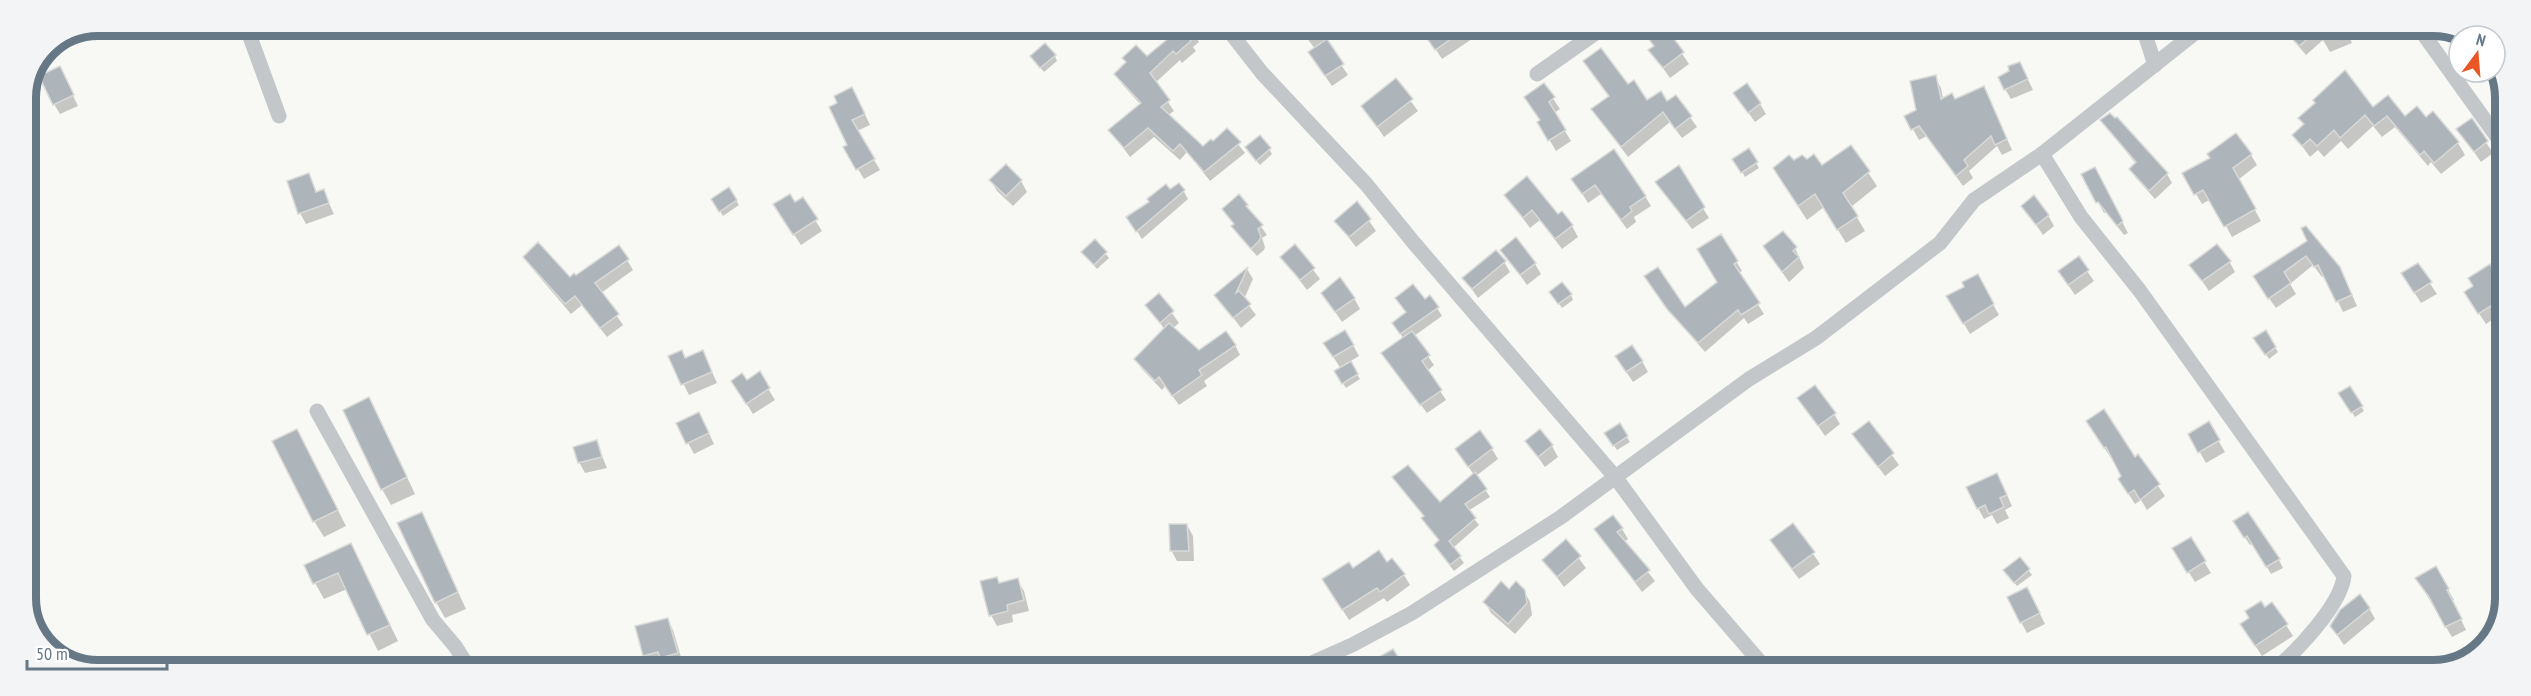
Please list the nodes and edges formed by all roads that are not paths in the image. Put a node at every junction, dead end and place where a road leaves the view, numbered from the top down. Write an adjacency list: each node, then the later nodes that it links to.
1 (250, 36): 9 (street)
2 (1233, 36): 13 (street)
3 (1591, 36): 8 (street)
4 (2146, 36): 7 (street)
5 (2191, 36): 7 (street)
6 (2424, 36): 10 (street)
7 (2155, 65): 11 (street)
8 (1537, 74)
9 (279, 116)
10 (2495, 134)
11 (2042, 154): 13 (street); 17 (street)
12 (317, 411): 14 (street)
13 (1616, 478): 15 (street); 16 (street)
14 (464, 660)
15 (1318, 660)
16 (1758, 660)
17 (2286, 660)

